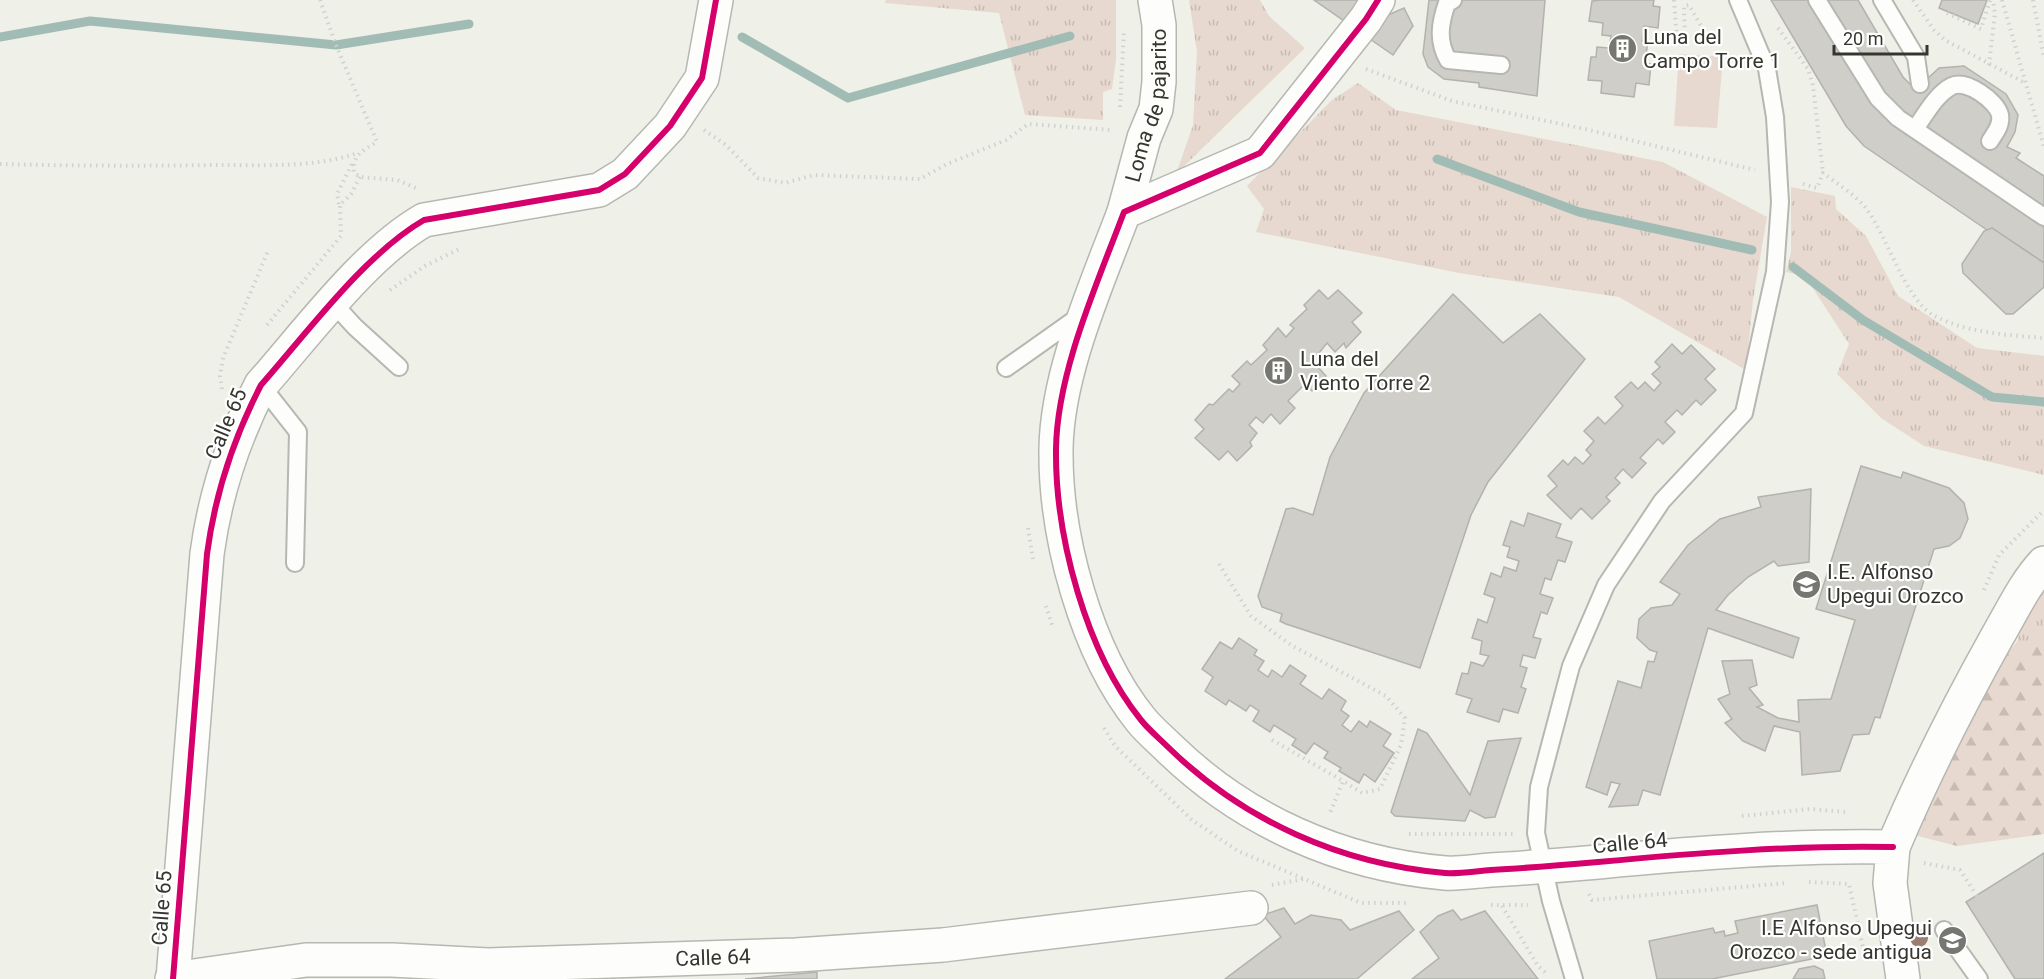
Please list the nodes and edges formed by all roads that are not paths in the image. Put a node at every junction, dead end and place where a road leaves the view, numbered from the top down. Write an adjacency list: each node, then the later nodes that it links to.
1 (716, 0): 14 (street, Calle 65)
2 (1155, 0): 12 (street, Loma de pajarito)
3 (1378, 0): 12 (street)
4 (1453, 0): 8 (lane)
5 (1738, 0): 22 (lane)
6 (1817, 0): 10 (lane)
7 (1882, 0): 9 (lane)
8 (1501, 65)
9 (1920, 84)
10 (1915, 129): 11 (lane); 13 (lane)
11 (1990, 141)
12 (1124, 212): 15 (street, Loma de pajarito)
13 (2044, 218)
14 (333, 303): 16 (lane); 18 (street, Calle 65)
15 (1087, 311): 17 (lane); 22 (street, Calle 64)
16 (399, 367)
17 (1006, 368)
18 (261, 385): 19 (lane); 26 (street, Calle 65)
19 (295, 563)
20 (2044, 563): 21 (street)
21 (1892, 858): 22 (street, Calle 64); 28 (street)
22 (1543, 867): 27 (lane)
23 (1251, 908): 25 (street, Calle 64)
24 (1944, 930): 29 (lane)
25 (600, 971): 26 (street, Calle 64)
26 (173, 979)
27 (1574, 979)
28 (1903, 979)
29 (1979, 979)

